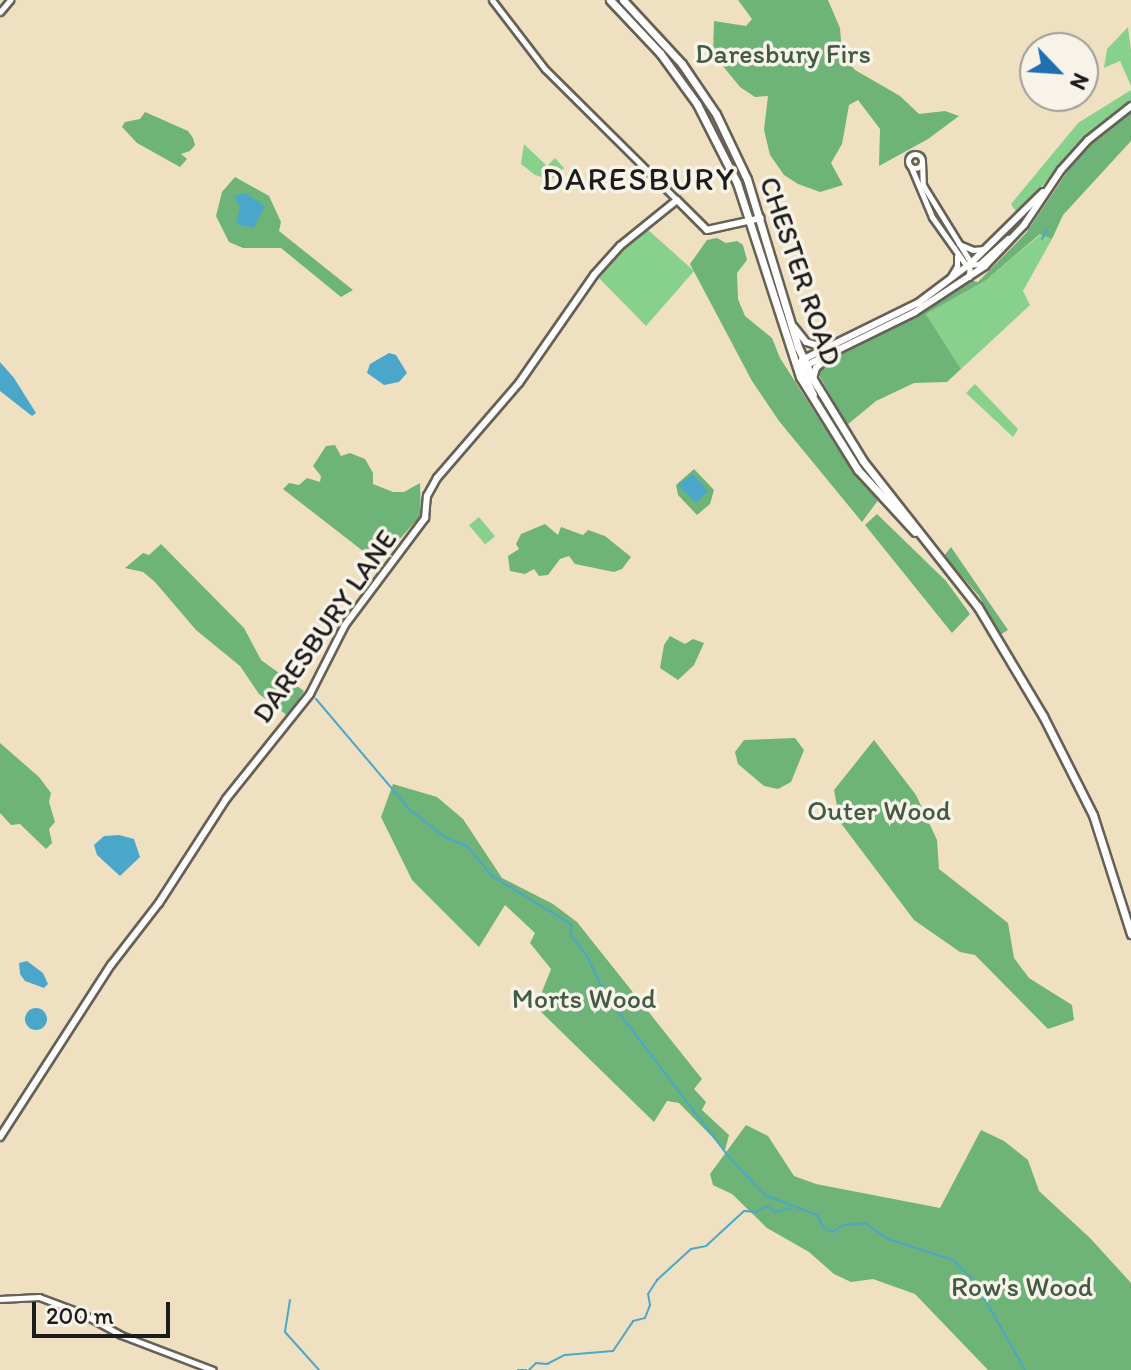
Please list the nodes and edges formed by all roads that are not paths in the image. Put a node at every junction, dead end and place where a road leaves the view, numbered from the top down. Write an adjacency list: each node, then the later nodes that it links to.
1 (10, 0): 5 (street)
2 (492, 0): 10 (street)
3 (610, 0): 12 (highway, CHESTER ROAD)
4 (623, 0): 11 (highway, CHESTER ROAD)
5 (0, 12)
6 (1131, 106): 9 (main road)
7 (922, 161): 8 (street); 8 (street); 14 (street)
8 (911, 167): 16 (street)
9 (1049, 187): 13 (main road); 15 (main road)
10 (677, 200): 12 (main road); 29 (main road, DARESBURY LANE)
11 (761, 218): 12 (main road); 20 (highway, CHESTER ROAD)
12 (750, 221): 23 (highway, CHESTER ROAD)
13 (1024, 225): 17 (street); 18 (main road)
14 (959, 244): 15 (street); 17 (street)
15 (990, 246): 17 (main road)
16 (955, 252): 17 (street); 19 (street)
17 (970, 265): 18 (street); 19 (main road)
18 (969, 278): 22 (main road)
19 (948, 281): 21 (main road)
20 (791, 323): 21 (main road); 24 (highway, CHESTER ROAD)
21 (826, 348): 24 (main road)
22 (833, 352): 24 (main road); 25 (main road)
23 (792, 355): 24 (main road); 26 (highway, CHESTER ROAD)
24 (804, 362): 25 (highway, CHESTER ROAD); 26 (main road)
25 (813, 379): 27 (highway, CHESTER ROAD)
26 (818, 406): 27 (highway, CHESTER ROAD)
27 (939, 556): 28 (highway, CHESTER ROAD)
28 (1131, 934)
29 (0, 1137)
30 (0, 1299): 31 (street)
31 (213, 1370)

